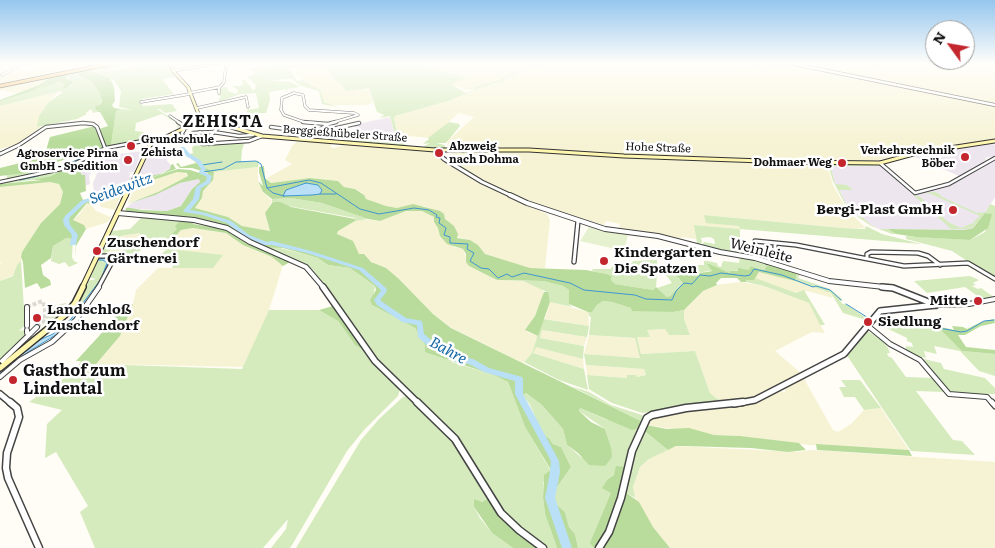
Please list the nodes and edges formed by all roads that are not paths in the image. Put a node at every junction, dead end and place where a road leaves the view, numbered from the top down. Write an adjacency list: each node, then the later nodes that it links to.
1 (188, 90): 6 (main road)
2 (211, 90): 6 (street)
3 (219, 90): 5 (street)
4 (919, 90): 8 (street)
5 (219, 93)
6 (190, 94): 7 (street); 10 (main road)
7 (142, 102)
8 (995, 105)
9 (248, 107): 10 (street)
10 (197, 108): 13 (main road)
11 (170, 116): 16 (street)
12 (359, 123): 21 (street)
13 (195, 124): 16 (main road, Berggießhübeler Straße); 22 (main road, Berggießhübeler Straße)
14 (328, 124): 14 (street); 21 (street)
15 (271, 126): 21 (street)
16 (182, 128): 25 (main road, Berggießhübeler Straße); 26 (street)
17 (217, 129): 19 (street)
18 (200, 132): 19 (street); 20 (street); 28 (street)
19 (213, 132): 22 (street); 28 (street)
20 (193, 133)
21 (314, 133): 24 (street)
22 (253, 135): 23 (main road, Berggießhübeler Straße)
23 (262, 136): 24 (main road, Berggießhübeler Straße); 28 (street)
24 (308, 139): 30 (main road, Berggießhübeler Straße)
25 (155, 141): 29 (street); 35 (main road)
26 (188, 141)
27 (995, 141): 33 (main road, Hohe Straße)
28 (209, 144)
29 (106, 148): 31 (street); 34 (street)
30 (436, 150): 33 (main road, Hohe Straße); 36 (street, Weinleite)
31 (0, 154)
32 (995, 158): 33 (street)
33 (880, 162)
34 (0, 182)
35 (118, 213): 39 (main road); 57 (street)
36 (578, 221): 41 (street); 42 (street, Weinleite)
37 (755, 242): 38 (street)
38 (775, 244): 40 (street); 42 (street)
39 (96, 258): 51 (main road); 53 (street)
40 (866, 259): 43 (street); 43 (street)
41 (574, 262)
42 (767, 262): 46 (street, Weinleite)
43 (940, 265): 44 (street)
44 (995, 279)
45 (995, 299): 46 (street)
46 (936, 304): 48 (street)
47 (27, 306): 50 (street)
48 (868, 326): 55 (street); 58 (street)
49 (37, 327): 50 (street)
50 (28, 330): 51 (street)
51 (6, 364): 52 (main road)
52 (0, 368)
53 (0, 377)
54 (0, 394): 56 (street)
55 (995, 406)
56 (39, 548)
57 (543, 548)
58 (599, 548)

